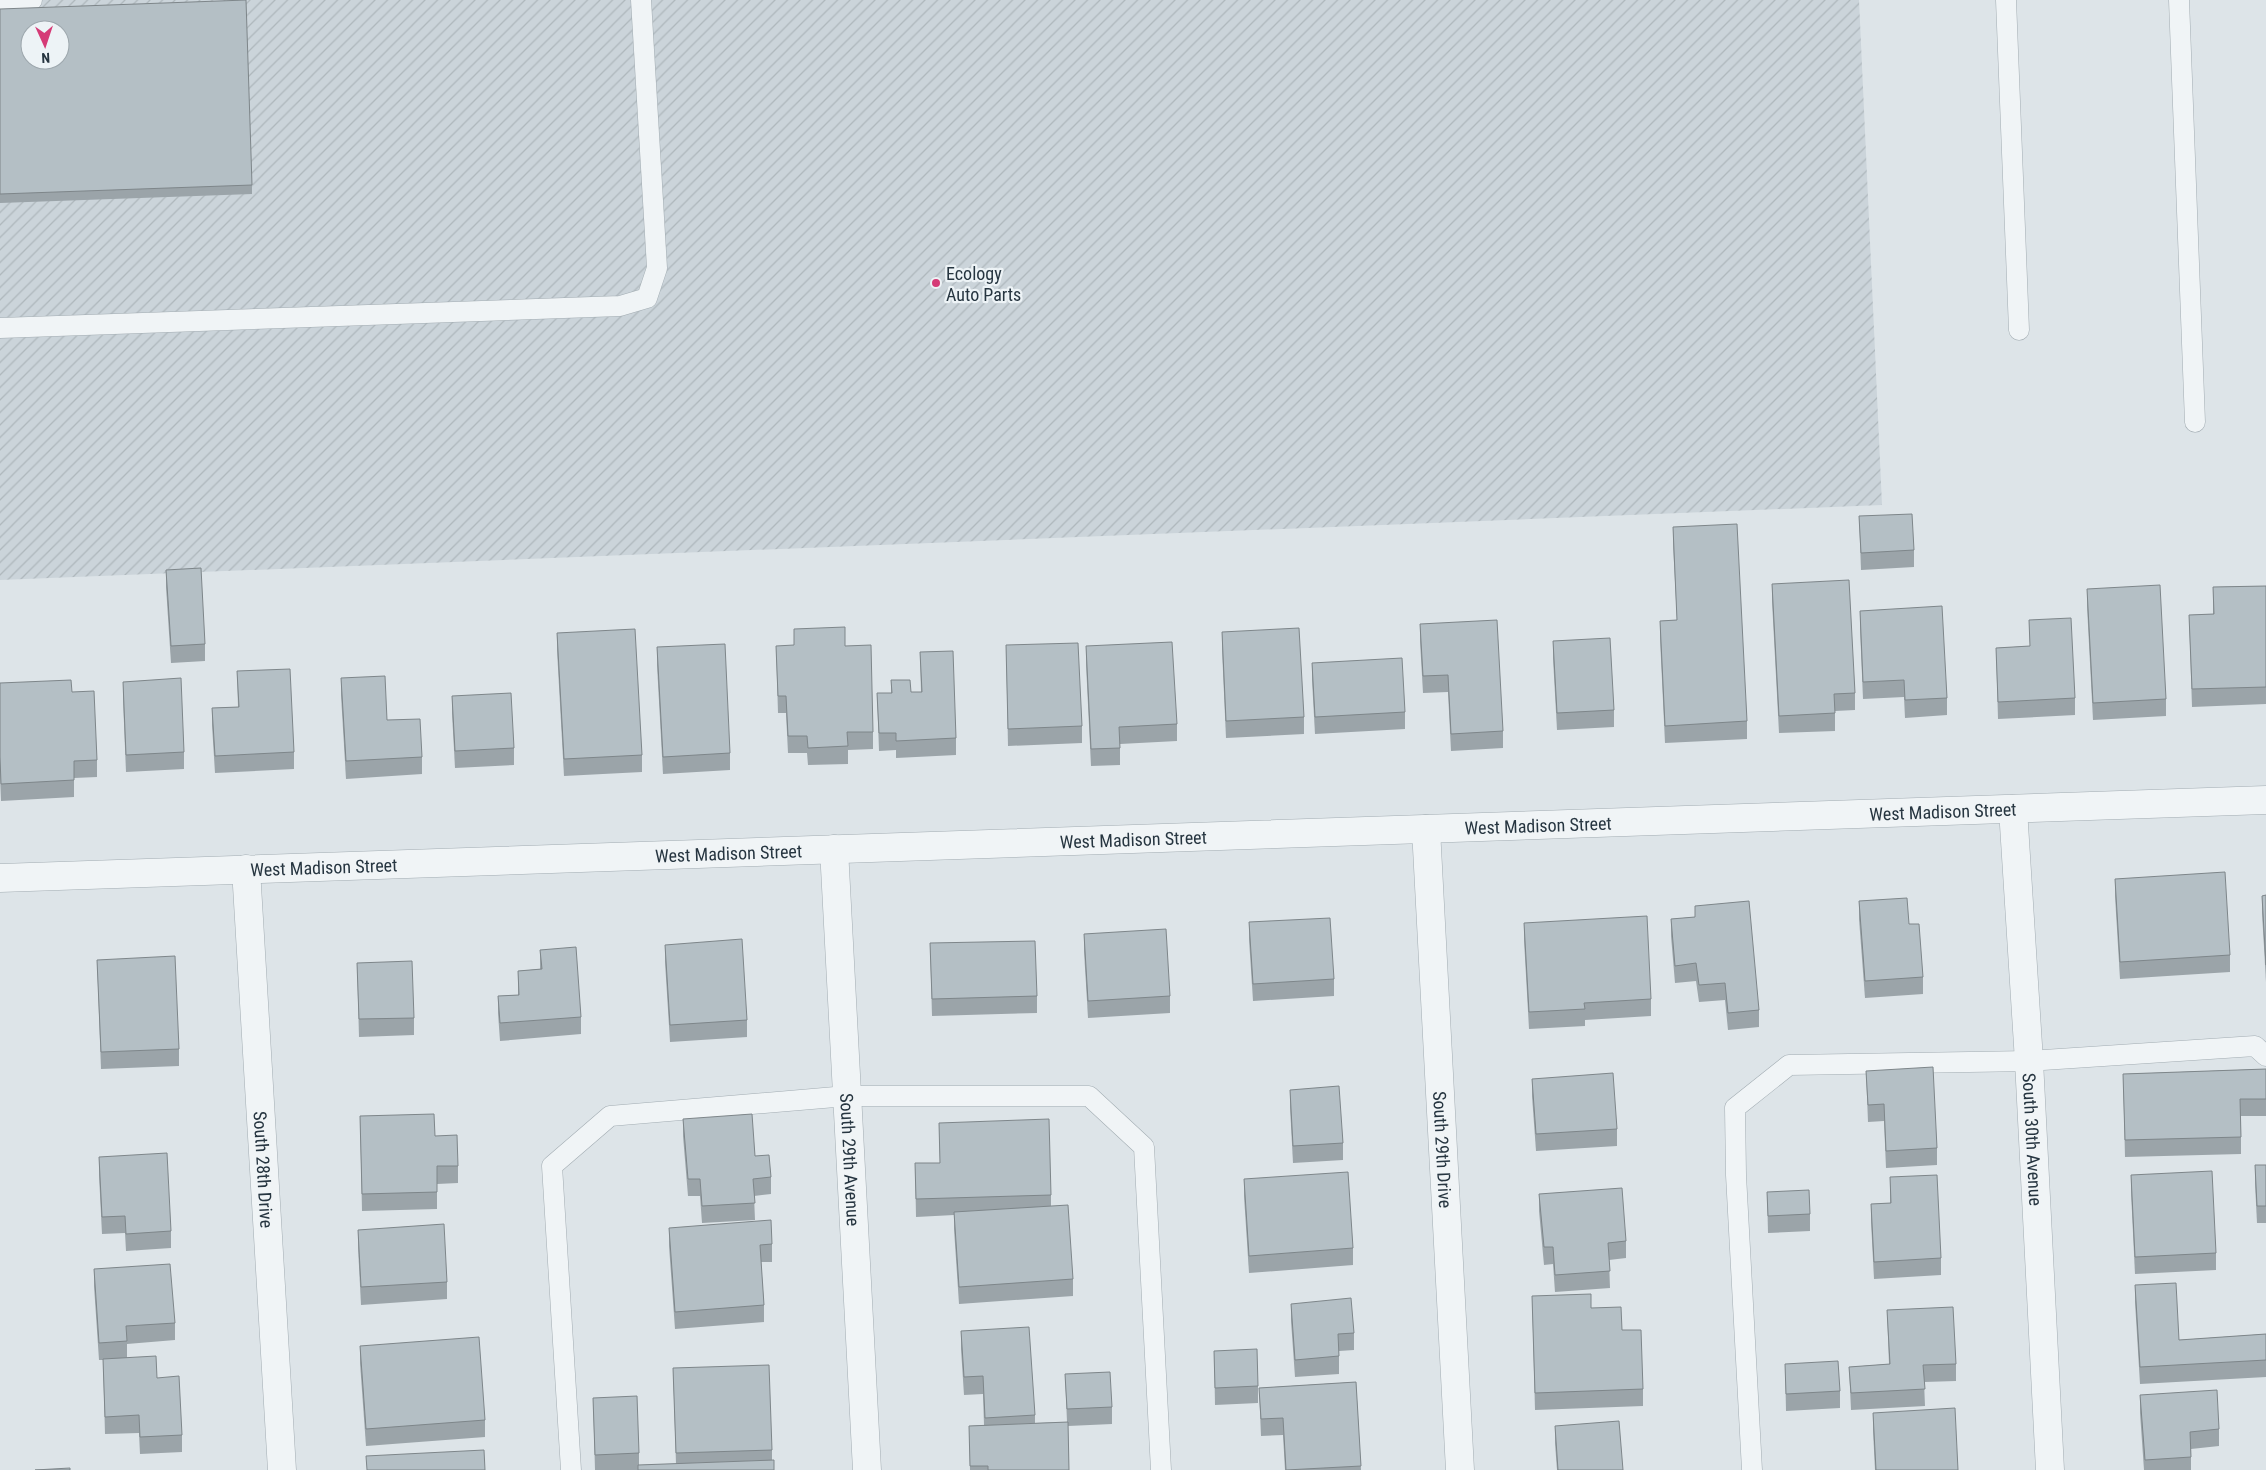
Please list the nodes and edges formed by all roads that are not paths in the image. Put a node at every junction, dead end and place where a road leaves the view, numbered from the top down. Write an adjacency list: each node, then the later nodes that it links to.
1 (32, 0): 5 (lane)
2 (641, 0): 6 (lane)
3 (2006, 0): 7 (lane)
4 (2179, 0): 8 (lane)
5 (0, 1)
6 (0, 328)
7 (2019, 330)
8 (2195, 422)
9 (2266, 800): 10 (street, West Madison Street)
10 (2013, 809): 11 (street, West Madison Street); 16 (street, South 30th Avenue)
11 (1426, 829): 12 (street, West Madison Street); 22 (street, South 29th Drive)
12 (834, 849): 13 (street, West Madison Street); 17 (street, South 29th Avenue)
13 (246, 869): 14 (street, West Madison Street); 18 (street, South 28th Drive)
14 (0, 878)
15 (2266, 1056): 16 (lane)
16 (2029, 1061): 23 (lane); 24 (street, South 30th Avenue)
17 (847, 1096): 19 (lane); 20 (street, South 29th Avenue); 21 (lane)
18 (282, 1470)
19 (571, 1470)
20 (867, 1470)
21 (1161, 1470)
22 (1460, 1470)
23 (1752, 1470)
24 (2050, 1470)

